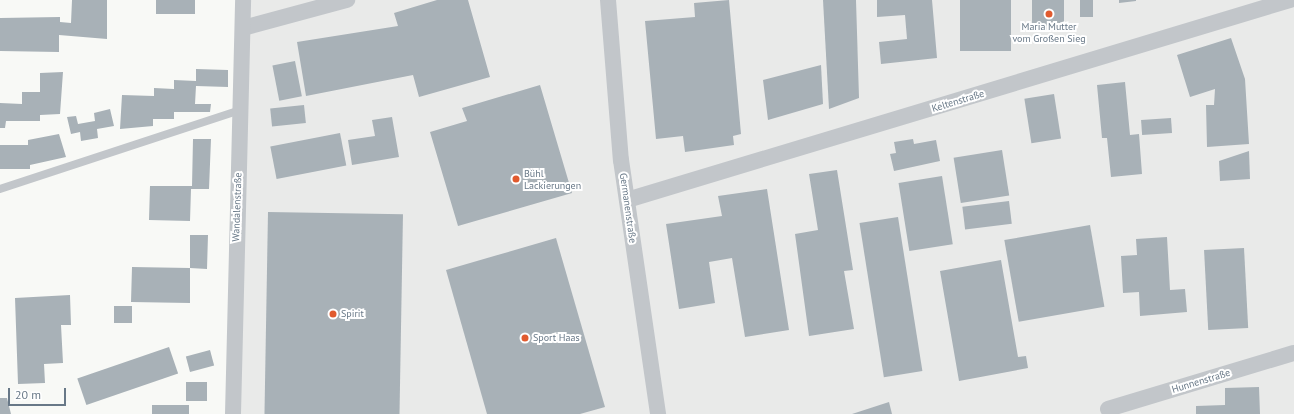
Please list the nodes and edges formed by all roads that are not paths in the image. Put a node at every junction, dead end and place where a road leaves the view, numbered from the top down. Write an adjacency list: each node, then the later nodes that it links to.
1 (243, 0): 5 (street, Wandalenstraße)
2 (348, 0): 5 (street)
3 (608, 0): 8 (street, Germanenstraße)
4 (1290, 0): 8 (street, Keltenstraße)
5 (243, 28): 6 (street, Wandalenstraße)
6 (240, 110): 7 (lane); 11 (street, Wandalenstraße)
7 (0, 188)
8 (626, 200): 12 (street, Germanenstraße)
9 (1294, 354): 10 (street, Hunnenstraße)
10 (1108, 409)
11 (233, 414)
12 (658, 414)

